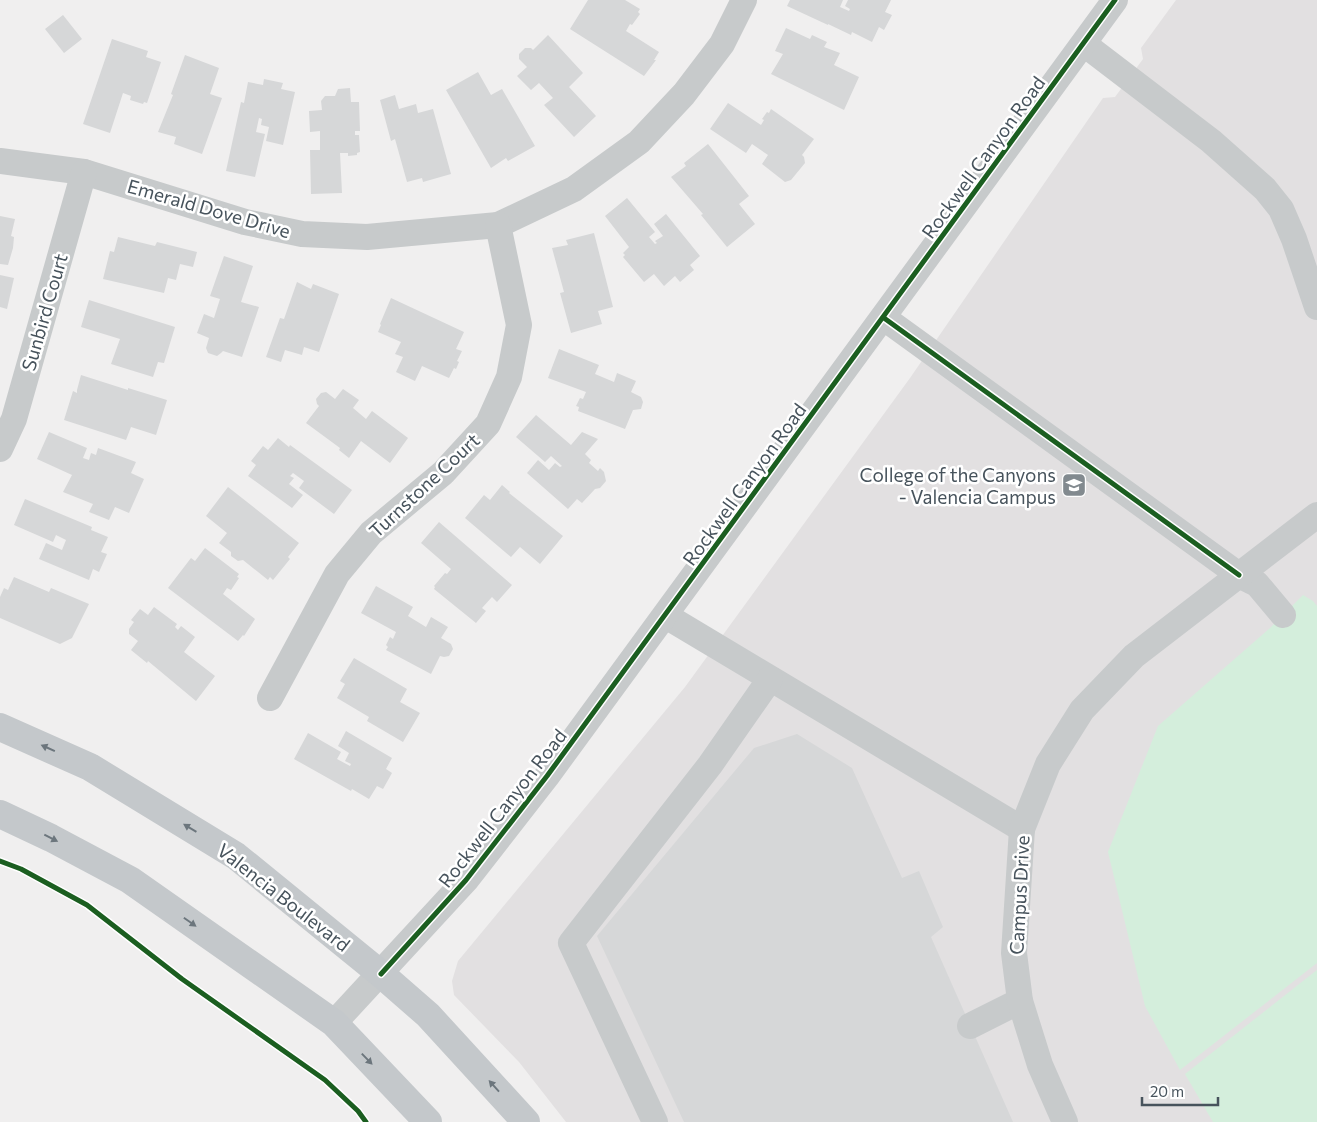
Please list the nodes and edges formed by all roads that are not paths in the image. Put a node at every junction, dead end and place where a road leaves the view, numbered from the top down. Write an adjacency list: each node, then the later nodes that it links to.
1 (744, 0): 6 (street, Emerald Dove Drive)
2 (1115, 0): 3 (street, Rockwell Canyon Road)
3 (1084, 44): 7 (street); 8 (street, Rockwell Canyon Road)
4 (0, 161): 5 (street, Emerald Dove Drive)
5 (84, 172): 6 (street, Emerald Dove Drive); 9 (street, Sunbird Court)
6 (498, 225): 15 (street, Turnstone Court)
7 (1317, 307)
8 (884, 318): 11 (street); 13 (street, Rockwell Canyon Road)
9 (0, 449)
10 (1317, 516): 11 (street, Campus Drive)
11 (1238, 575): 12 (street); 18 (street, Campus Drive)
12 (1283, 615)
13 (666, 616): 14 (street); 19 (street, Rockwell Canyon Road)
14 (770, 679): 18 (street); 25 (street)
15 (270, 698)
16 (0, 727): 19 (main road, Valencia Boulevard, one-way to 16)
17 (0, 814): 21 (main road, one-way to 21)
18 (1022, 828): 20 (street, Campus Drive)
19 (381, 974): 21 (street, Rockwell Canyon Road); 24 (main road, Valencia Boulevard, one-way to 19)
20 (1020, 1001): 22 (street); 26 (street, Campus Drive)
21 (334, 1023): 23 (main road, one-way to 23)
22 (970, 1026)
23 (428, 1122)
24 (526, 1122)
25 (655, 1122)
26 (1065, 1122)

